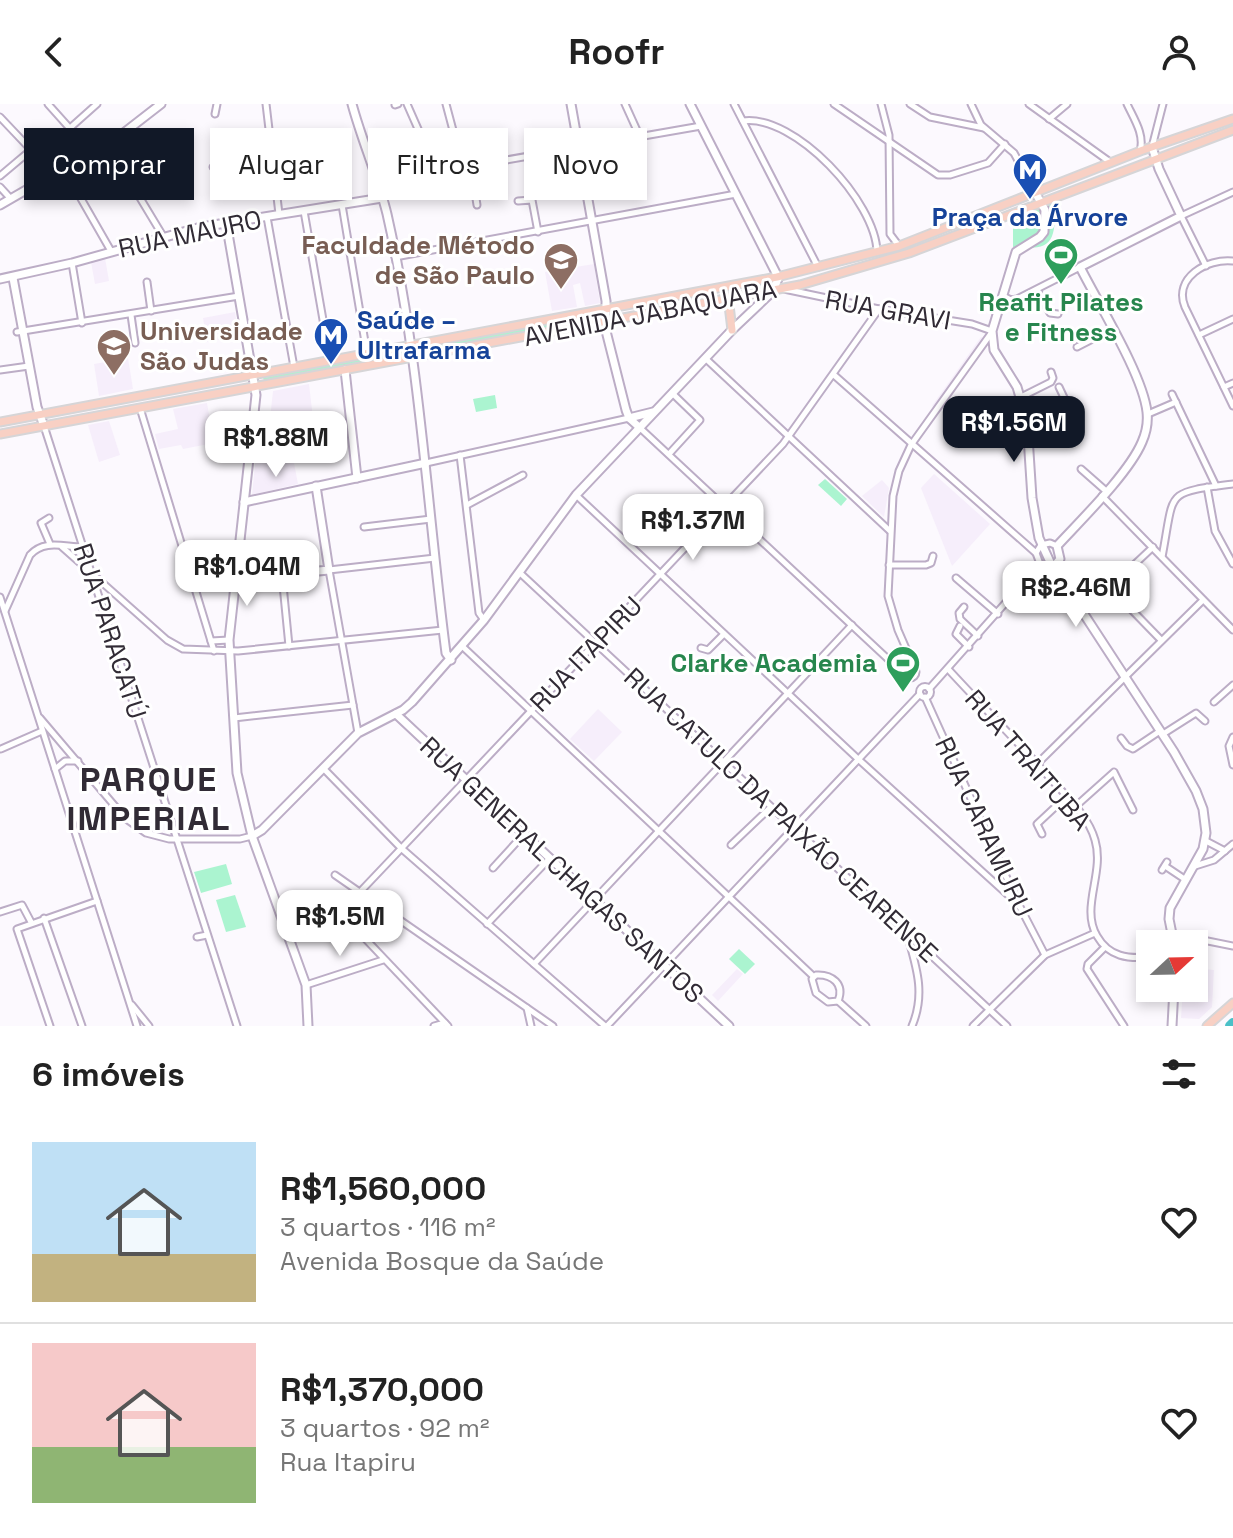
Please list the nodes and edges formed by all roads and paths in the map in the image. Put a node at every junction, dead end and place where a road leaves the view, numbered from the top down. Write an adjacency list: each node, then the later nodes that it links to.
1 (48, 104): 27 (street)
2 (97, 104): 27 (street)
3 (161, 104): 28 (street)
4 (217, 104): 21 (street)
5 (266, 104): 29 (street)
6 (352, 104): 44 (street)
7 (407, 104): 30 (street)
8 (446, 104): 31 (street)
9 (571, 104): 32 (street)
10 (625, 104): 33 (street)
11 (690, 104): 26 (street)
12 (734, 104): 25 (street)
13 (834, 104): 39 (street)
14 (881, 104): 39 (street)
15 (910, 104): 34 (street)
16 (971, 104): 34 (street)
17 (1029, 104): 23 (street)
18 (1067, 104): 23 (street)
19 (1127, 104): 35 (street)
20 (1163, 104): 37 (street)
21 (215, 114)
22 (0, 117): 40 (street)
23 (1049, 119): 47 (street)
24 (1233, 119): 42 (main road, AVENIDA JABAQUARA)
25 (743, 121): 76 (street); 84 (street)
26 (701, 126): 38 (street); 53 (street)
27 (70, 128)
28 (132, 128)
29 (269, 128)
30 (418, 128)
31 (452, 128)
32 (575, 128)
33 (636, 128)
34 (985, 128): 41 (street)
35 (1138, 129): 37 (street); 43 (street)
36 (1233, 130): 46 (main road, AVENIDA JABAQUARA)
37 (1153, 134): 42 (street)
38 (647, 136)
39 (889, 142): 41 (street); 74 (street)
40 (24, 143)
41 (1005, 144): 51 (street)
42 (1152, 147): 43 (main road, AVENIDA JABAQUARA); 46 (street)
43 (1140, 151): 47 (main road, AVENIDA JABAQUARA)
44 (368, 154)
45 (24, 156): 48 (street)
46 (1154, 158): 63 (main road, AVENIDA JABAQUARA); 69 (street)
47 (1111, 163): 51 (main road, AVENIDA JABAQUARA)
48 (0, 176)
49 (0, 187): 54 (street)
50 (24, 191): 54 (street)
51 (1035, 192): 63 (street); 77 (main road, AVENIDA JABAQUARA)
52 (1233, 192): 69 (street)
53 (736, 194): 72 (street); 86 (street)
54 (11, 199): 64 (street)
55 (82, 200): 78 (street)
56 (141, 200): 75 (street)
57 (278, 200): 68 (street)
58 (371, 200): 65 (street, RUA MAURO)
59 (382, 200): 80 (street)
60 (476, 200): 66 (street)
61 (589, 200): 72 (street)
62 (518, 201): 73 (street)
63 (1042, 203): 91 (main road, AVENIDA JABAQUARA); 95 (street)
64 (0, 205)
65 (342, 205): 67 (street, RUA MAURO); 113 (street)
66 (477, 205)
67 (304, 211): 68 (street, RUA MAURO); 116 (street)
68 (280, 215): 70 (street, RUA MAURO)
69 (1181, 216): 83 (street); 85 (street)
70 (267, 217): 71 (street, RUA MAURO); 118 (street)
71 (226, 222): 75 (street, RUA MAURO); 94 (street)
72 (593, 222): 73 (street); 97 (street)
73 (538, 232): 80 (street)
74 (890, 234): 76 (street); 77 (street)
75 (163, 236): 78 (street, RUA MAURO)
76 (877, 236): 79 (street)
77 (899, 246): 79 (main road, AVENIDA JABAQUARA)
78 (111, 251): 82 (street, RUA MAURO)
79 (877, 252): 84 (main road, AVENIDA JABAQUARA)
80 (395, 257): 111 (street)
81 (1233, 261): 83 (street)
82 (72, 263): 87 (street, RUA MAURO); 104 (street)
83 (1206, 266): 109 (street)
84 (818, 267): 86 (main road, AVENIDA JABAQUARA)
85 (1080, 267): 92 (street); 105 (street)
86 (777, 277): 90 (main road, AVENIDA JABAQUARA); 93 (street)
87 (13, 278): 88 (street, RUA MAURO); 108 (street, RUA PARACATÚ)
88 (0, 279)
89 (147, 282): 99 (street)
90 (725, 287): 96 (main road); 97 (main road, AVENIDA JABAQUARA)
91 (783, 289): 93 (main road, AVENIDA JABAQUARA); 98 (street, RUA GRAVI)
92 (1037, 290): 95 (street); 100 (street)
93 (773, 291): 96 (main road, AVENIDA JABAQUARA); 106 (street)
94 (239, 296): 99 (street); 122 (street)
95 (1003, 296): 107 (street)
96 (728, 299): 103 (main road, AVENIDA JABAQUARA); 106 (main road)
97 (606, 309): 103 (street); 111 (main road, AVENIDA JABAQUARA)
98 (879, 309): 107 (street, RUA GRAVI); 123 (street, RUA ITAPIRU)
99 (151, 311): 101 (street)
100 (1058, 314)
101 (131, 315): 104 (street); 110 (street)
102 (1233, 319): 109 (street)
103 (605, 322): 114 (main road, AVENIDA JABAQUARA); 141 (street)
104 (82, 323): 108 (street)
105 (1112, 329): 112 (street); 136 (street)
106 (732, 330): 115 (street)
107 (992, 331): 130 (street); 145 (street, RUA CARAMURU)
108 (20, 332): 117 (street, RUA PARACATÚ)
109 (1199, 335): 127 (street)
110 (135, 343)
111 (411, 346): 113 (main road, AVENIDA JABAQUARA); 114 (street)
112 (1077, 347)
113 (367, 354): 116 (main road, AVENIDA JABAQUARA)
114 (413, 357): 120 (main road, AVENIDA JABAQUARA); 148 (street)
115 (705, 358): 128 (street); 144 (street)
116 (331, 360): 118 (main road, AVENIDA JABAQUARA)
117 (29, 366): 119 (street); 137 (street, RUA PARACATÚ)
118 (294, 367): 122 (main road, AVENIDA JABAQUARA)
119 (0, 370)
120 (345, 370): 125 (main road, AVENIDA JABAQUARA); 151 (street)
121 (1051, 372): 130 (street)
122 (253, 375): 125 (street); 137 (main road, AVENIDA JABAQUARA)
123 (834, 375): 144 (street, RUA ITAPIRU); 145 (street)
124 (1233, 383): 127 (street)
125 (255, 386): 134 (main road, AVENIDA JABAQUARA); 158 (street)
126 (1059, 387): 131 (street)
127 (1224, 387): 133 (street)
128 (672, 393): 135 (street); 146 (street)
129 (1172, 394): 132 (street)
130 (1021, 397): 138 (street)
131 (1066, 402): 138 (street); 139 (street)
132 (1176, 402): 136 (street); 154 (street)
133 (1233, 406)
134 (140, 408): 142 (main road, AVENIDA JABAQUARA); 201 (street)
135 (653, 412): 141 (street); 141 (street)
136 (1148, 414): 156 (street)
137 (39, 415): 140 (main road, AVENIDA JABAQUARA); 142 (street, RUA PARACATÚ)
138 (1027, 421): 166 (street)
139 (1075, 421)
140 (0, 422)
141 (634, 425): 146 (street); 147 (street); 157 (street)
142 (44, 426): 143 (main road, AVENIDA JABAQUARA); 169 (street, RUA PARACATÚ)
143 (0, 434)
144 (790, 436): 160 (street, RUA ITAPIRU); 164 (street)
145 (911, 445): 164 (street, RUA CARAMURU); 171 (street)
146 (669, 454): 160 (street)
147 (460, 455): 148 (street); 159 (street)
148 (426, 463): 151 (street); 162 (street)
149 (1081, 469): 156 (street)
150 (523, 475): 159 (street)
151 (357, 478): 153 (street)
152 (1233, 484): 154 (street)
153 (316, 486): 158 (street); 179 (street)
154 (1216, 486): 155 (street)
155 (1207, 487): 173 (street); 176 (street)
156 (1104, 493): 167 (street); 170 (street)
157 (576, 495): 181 (street); 183 (street)
158 (244, 502): 186 (street)
159 (467, 505): 193 (street)
160 (727, 506): 183 (street, RUA ITAPIRU); 194 (street)
161 (49, 518): 165 (street)
162 (432, 519): 163 (street); 174 (street)
163 (364, 527)
164 (890, 531): 177 (street, RUA CARAMURU)
165 (50, 544): 168 (street); 191 (street)
166 (1041, 545): 167 (street); 171 (street); 178 (street)
167 (1057, 546): 178 (street)
168 (62, 547): 169 (street); 180 (street)
169 (83, 547): 180 (street, RUA PARACATÚ)
170 (1153, 547): 173 (street); 185 (street)
171 (1036, 553): 175 (street)
172 (933, 556): 177 (street)
173 (1162, 557): 188 (street)
174 (436, 558): 179 (street); 196 (street)
175 (1040, 564): 178 (street); 192 (street)
176 (1233, 564)
177 (889, 565): 213 (street, RUA CARAMURU)
178 (1053, 567): 214 (street)
179 (329, 570): 182 (street); 202 (street)
180 (91, 571): 209 (street); 249 (street, RUA PARACATÚ)
181 (519, 572): 193 (street); 204 (street, RUA CATULO DA PAIXÃO CEARENSE)
182 (282, 575): 186 (street); 205 (street)
183 (661, 575): 198 (street); 204 (street, RUA ITAPIRU)
184 (956, 578): 192 (street)
185 (1120, 578)
186 (234, 579): 200 (street)
187 (0, 597): 191 (street)
188 (1203, 600): 197 (street); 203 (street)
189 (1126, 604): 203 (street)
190 (964, 607): 199 (street)
191 (5, 612): 223 (street)
192 (998, 614): 199 (street)
193 (484, 620): 206 (street)
194 (852, 625): 215 (street); 218 (street)
195 (960, 626): 207 (street)
196 (443, 630): 202 (street); 211 (street)
197 (1233, 630)
198 (724, 633): 208 (street); 218 (street)
199 (978, 636): 207 (street)
200 (229, 640): 201 (street); 210 (street)
201 (211, 641): 209 (street)
202 (341, 641): 205 (street); 220 (street)
203 (1161, 641): 214 (street)
204 (596, 643): 221 (street, RUA ITAPIRU); 234 (street, RUA CATULO DA PAIXÃO CEARENSE)
205 (289, 646): 210 (street)
206 (462, 646): 211 (street); 221 (street)
207 (969, 647): 212 (street)
208 (701, 648)
209 (214, 651): 210 (street)
210 (230, 651): 224 (street)
211 (451, 660): 222 (street)
212 (948, 669): 217 (street); 235 (street, RUA TRAITUBA)
213 (916, 670): 215 (street); 215 (street); 217 (street, RUA CARAMURU)
214 (1125, 675): 227 (street); 235 (street)
215 (906, 676): 217 (street)
216 (1233, 685): 219 (street)
217 (923, 691): 232 (street); 265 (street, RUA CARAMURU)
218 (789, 693): 232 (street); 234 (street)
219 (1214, 702)
220 (353, 705): 224 (street); 228 (street)
221 (531, 711): 239 (street, RUA ITAPIRU); 245 (street)
222 (396, 714): 228 (street); 239 (street, RUA GENERAL CHAGAS SANTOS)
223 (37, 715): 226 (street); 233 (street)
224 (234, 718): 248 (street)
225 (1205, 721): 227 (street)
226 (42, 731): 231 (street); 238 (street)
227 (1161, 732): 230 (street); 250 (street)
228 (358, 733): 237 (street)
229 (1233, 737): 236 (street)
230 (1121, 738)
231 (1, 749)
232 (857, 758): 244 (street); 265 (street)
233 (78, 761): 238 (street); 249 (street)
234 (724, 763): 242 (street, RUA CATULO DA PAIXÃO CEARENSE); 245 (street)
235 (1037, 764): 240 (street, RUA TRAITUBA)
236 (1233, 765)
237 (323, 768): 248 (street); 253 (street)
238 (55, 770): 263 (street)
239 (466, 780): 246 (street, RUA GENERAL CHAGAS SANTOS); 253 (street, RUA ITAPIRU)
240 (1067, 796): 241 (street, RUA TRAITUBA); 247 (street)
241 (1075, 806): 243 (street); 274 (street, RUA TRAITUBA)
242 (771, 807): 244 (street, RUA CATULO DA PAIXÃO CEARENSE); 252 (street)
243 (1133, 810)
244 (794, 827): 262 (street); 273 (street, RUA CATULO DA PAIXÃO CEARENSE)
245 (660, 832): 262 (street); 264 (street)
246 (524, 834): 255 (street, RUA GENERAL CHAGAS SANTOS); 258 (street)
247 (1042, 834)
248 (252, 836): 249 (street); 271 (street)
249 (177, 839): 275 (street, RUA PARACATÚ)
250 (1206, 841): 254 (street); 257 (street)
251 (1233, 844): 254 (street)
252 (731, 845)
253 (401, 848): 261 (street, RUA ITAPIRU); 270 (street)
254 (1225, 851): 257 (street)
255 (550, 858): 264 (street, RUA GENERAL CHAGAS SANTOS); 270 (street)
256 (1165, 866): 260 (street)
257 (1195, 866): 260 (street)
258 (493, 868)
259 (335, 875): 261 (street)
260 (1186, 880): 272 (street)
261 (359, 893): 267 (street, RUA ITAPIRU); 291 (street)
262 (729, 896): 284 (street); 285 (street)
263 (97, 901): 268 (street); 288 (street)
264 (595, 901): 283 (street); 284 (street, RUA GENERAL CHAGAS SANTOS)
265 (1019, 905): 280 (street, RUA CARAMURU)
266 (0, 912): 269 (street)
267 (343, 912): 271 (street); 282 (street)
268 (44, 918): 269 (street); 295 (street)
269 (31, 922): 294 (street)
270 (487, 924): 283 (street)
271 (285, 927): 286 (street)
272 (1172, 930)
273 (907, 933): 292 (street, RUA CATULO DA PAIXÃO CEARENSE); 306 (street)
274 (1095, 933): 279 (street); 280 (street)
275 (207, 935): 276 (street); 298 (street, RUA PARACATÚ)
276 (197, 937)
277 (1208, 941): 278 (street)
278 (1233, 946)
279 (1105, 947): 281 (street); 309 (street)
280 (1045, 955): 292 (street)
281 (1136, 957)
282 (383, 960): 286 (street); 293 (street)
283 (534, 964): 303 (street)
284 (664, 965): 303 (street); 304 (street, RUA GENERAL CHAGAS SANTOS)
285 (813, 976): 287 (street); 287 (street)
286 (306, 985): 299 (street)
287 (838, 1001): 305 (street)
288 (129, 1002): 296 (street); 297 (street)
289 (1173, 1002): 310 (street)
290 (1233, 1003): 311 (main road)
291 (527, 1007): 301 (street); 302 (street)
292 (989, 1010): 307 (street); 308 (street, RUA CATULO DA PAIXÃO CEARENSE)
293 (446, 1024): 300 (street)
294 (50, 1026)
295 (82, 1026)
296 (137, 1026)
297 (149, 1026)
298 (237, 1026)
299 (308, 1026)
300 (434, 1026)
301 (531, 1026)
302 (553, 1026)
303 (606, 1026)
304 (729, 1026)
305 (866, 1026)
306 (912, 1026)
307 (973, 1026)
308 (1007, 1026)
309 (1124, 1026)
310 (1172, 1026)
311 (1207, 1026)

